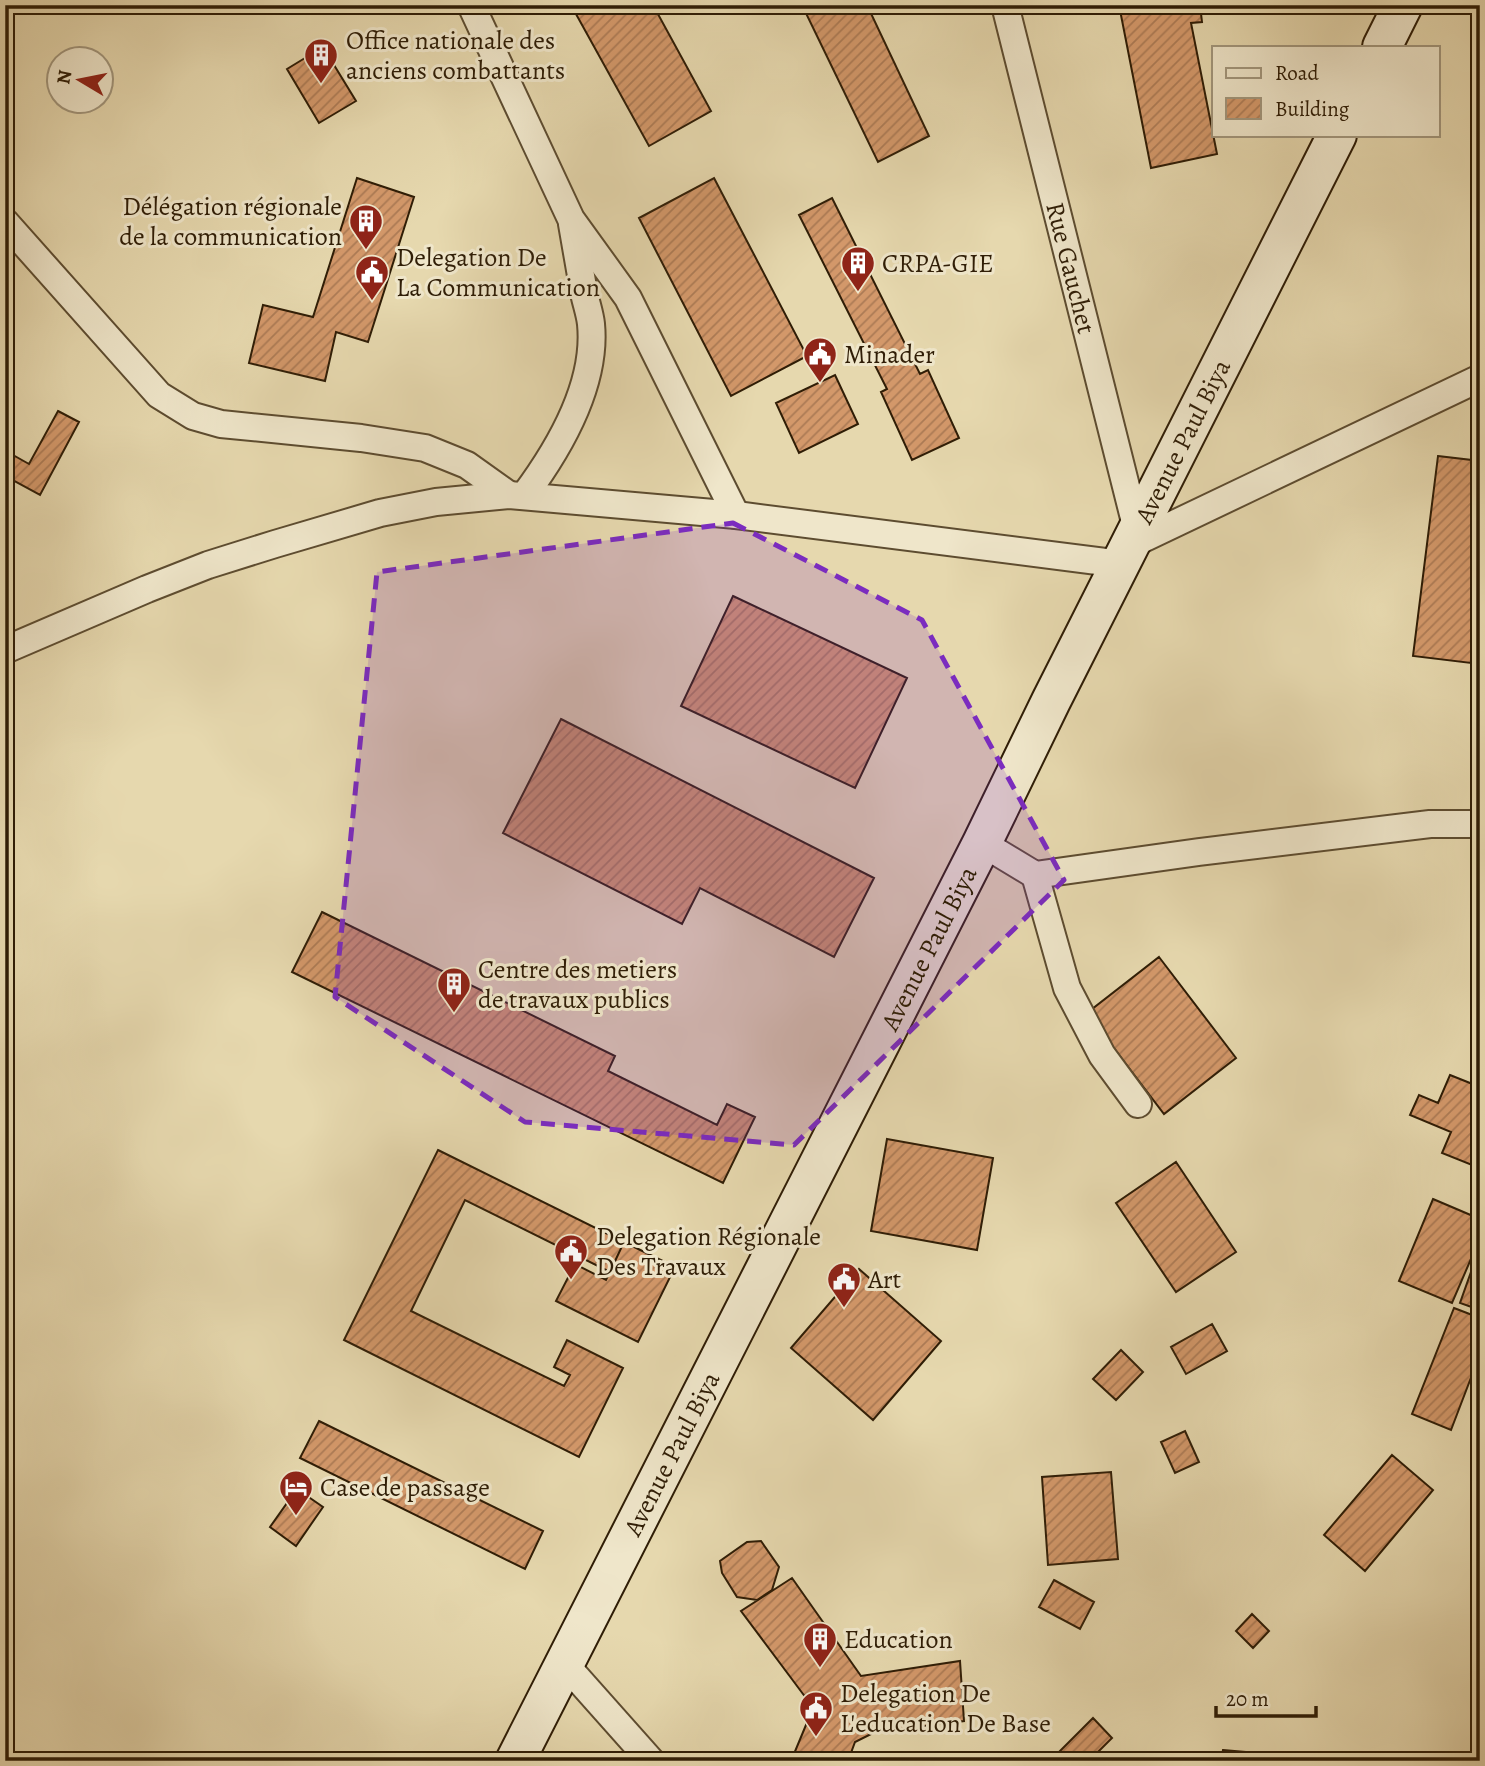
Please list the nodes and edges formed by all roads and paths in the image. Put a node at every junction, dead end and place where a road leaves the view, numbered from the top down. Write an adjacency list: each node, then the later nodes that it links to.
1 (471, 5): 6 (street)
2 (1005, 5): 11 (street, Rue Gauchet)
3 (1403, 5): 4 (main road)
4 (1382, 46)
5 (1337, 136): 11 (main road, Avenue Paul Biya)
6 (571, 219): 9 (street); 10 (street)
7 (5, 222): 9 (street)
8 (1480, 378): 11 (street)
9 (517, 495): 10 (street); 12 (street)
10 (736, 515): 11 (street)
11 (1129, 546): 14 (main road, Avenue Paul Biya)
12 (5, 650)
13 (1480, 824): 15 (street)
14 (982, 842): 15 (street); 17 (main road, Avenue Paul Biya)
15 (1035, 875): 16 (street)
16 (1138, 1104)
17 (563, 1662): 18 (main road, Avenue Paul Biya); 19 (street)
18 (515, 1761)
19 (651, 1761)

